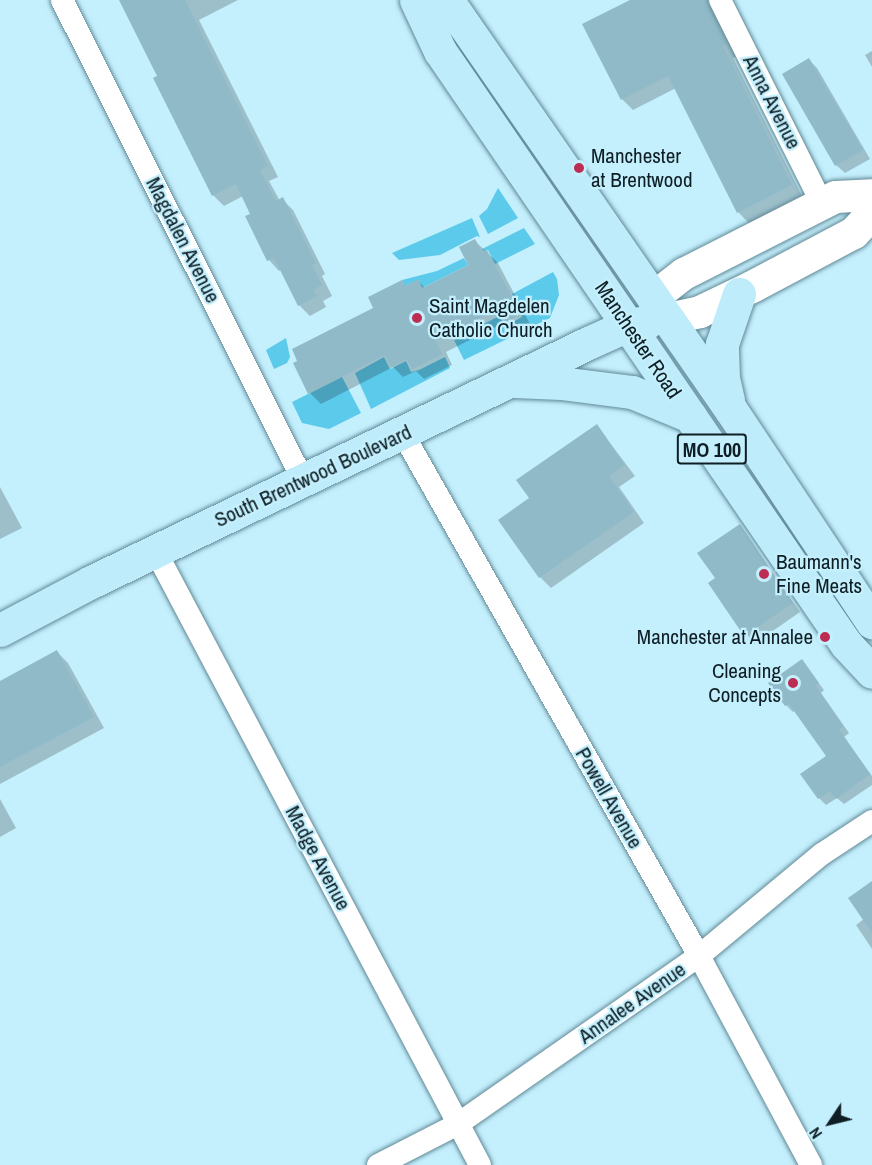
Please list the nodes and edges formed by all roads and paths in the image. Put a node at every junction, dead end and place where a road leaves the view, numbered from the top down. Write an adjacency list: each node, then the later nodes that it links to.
1 (62, 0): 15 (street, Magdalen Avenue)
2 (416, 0): 10 (main road, Manchester Road / MO 100)
3 (447, 0): 9 (main road, Manchester Road / MO 100)
4 (720, 0): 6 (street, Anna Avenue)
5 (872, 195): 6 (main road, South Brentwood Boulevard)
6 (822, 204): 9 (main road, South Brentwood Boulevard)
7 (872, 214): 8 (main road)
8 (739, 294): 9 (main road); 12 (main road)
9 (661, 309): 10 (main road, South Brentwood Boulevard); 12 (main road, Manchester Road / MO 100)
10 (628, 325): 11 (main road, South Brentwood Boulevard); 13 (main road, Manchester Road / MO 100)
11 (511, 381): 13 (main road); 14 (main road, South Brentwood Boulevard)
12 (731, 410): 17 (main road, Manchester Road / MO 100)
13 (690, 416): 19 (main road, Manchester Road / MO 100)
14 (403, 434): 15 (main road, South Brentwood Boulevard); 21 (street, Powell Avenue)
15 (303, 480): 16 (main road, South Brentwood Boulevard)
16 (156, 552): 18 (main road, South Brentwood Boulevard); 22 (street, Madge Avenue)
17 (872, 622)
18 (0, 630)
19 (872, 672)
20 (872, 821): 21 (street, Annalee Avenue)
21 (699, 956): 22 (street, Annalee Avenue); 25 (street, Powell Avenue)
22 (458, 1124): 23 (street, Annalee Avenue); 24 (street, Madge Avenue)
23 (378, 1165)
24 (480, 1165)
25 (811, 1165)

